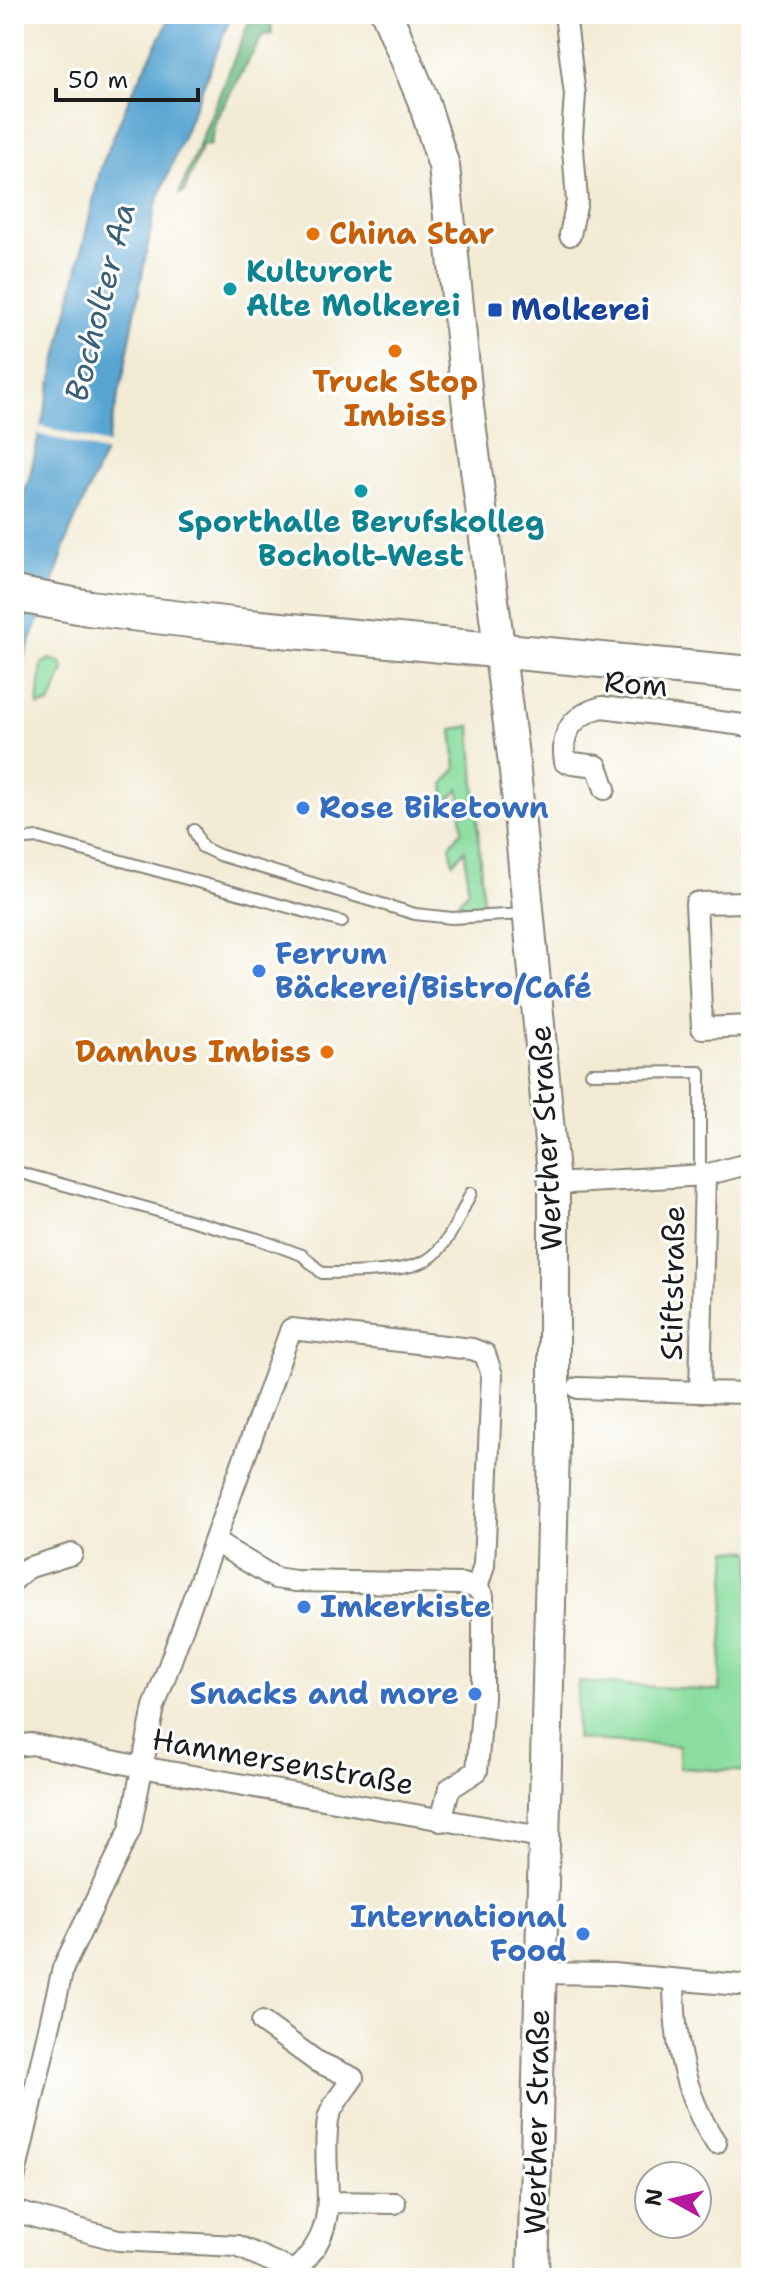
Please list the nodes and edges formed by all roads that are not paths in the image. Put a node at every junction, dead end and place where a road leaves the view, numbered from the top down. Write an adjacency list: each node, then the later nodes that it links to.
1 (387, 14): 5 (main road, Werther Straße)
2 (565, 14): 3 (street)
3 (570, 235)
4 (14, 594): 5 (main road)
5 (501, 649): 6 (main road); 12 (main road, Werther Straße)
6 (751, 674)
7 (751, 726): 8 (street, Rom)
8 (605, 789)
9 (194, 830): 12 (lane)
10 (14, 840): 13 (lane)
11 (751, 902): 14 (street)
12 (530, 914): 19 (main road, Werther Straße)
13 (342, 922)
14 (751, 1026)
15 (591, 1073): 18 (lane)
16 (751, 1163): 18 (street)
17 (14, 1171): 20 (lane)
18 (702, 1175): 19 (street); 22 (street, Stiftstraße)
19 (554, 1184): 31 (main road, Werther Straße)
20 (471, 1193)
21 (578, 1388): 22 (street, Stiftstraße)
22 (700, 1392): 23 (street, Stiftstraße)
23 (751, 1393)
24 (215, 1542): 27 (street); 27 (street); 29 (street)
25 (72, 1554): 26 (street)
26 (14, 1580)
27 (477, 1588): 30 (street)
28 (14, 1746): 29 (street, Hammersenstraße)
29 (141, 1767): 30 (street, Hammersenstraße); 37 (street)
30 (441, 1821): 31 (street, Hammersenstraße)
31 (541, 1837): 32 (main road, Werther Straße)
32 (540, 1973): 33 (street); 42 (main road, Werther Straße)
33 (674, 1980): 34 (street); 36 (street)
34 (751, 1986)
35 (262, 2022): 38 (street)
36 (716, 2143)
37 (14, 2179)
38 (328, 2202): 39 (street); 41 (street)
39 (395, 2203)
40 (14, 2211): 41 (street)
41 (296, 2275)
42 (533, 2278)

